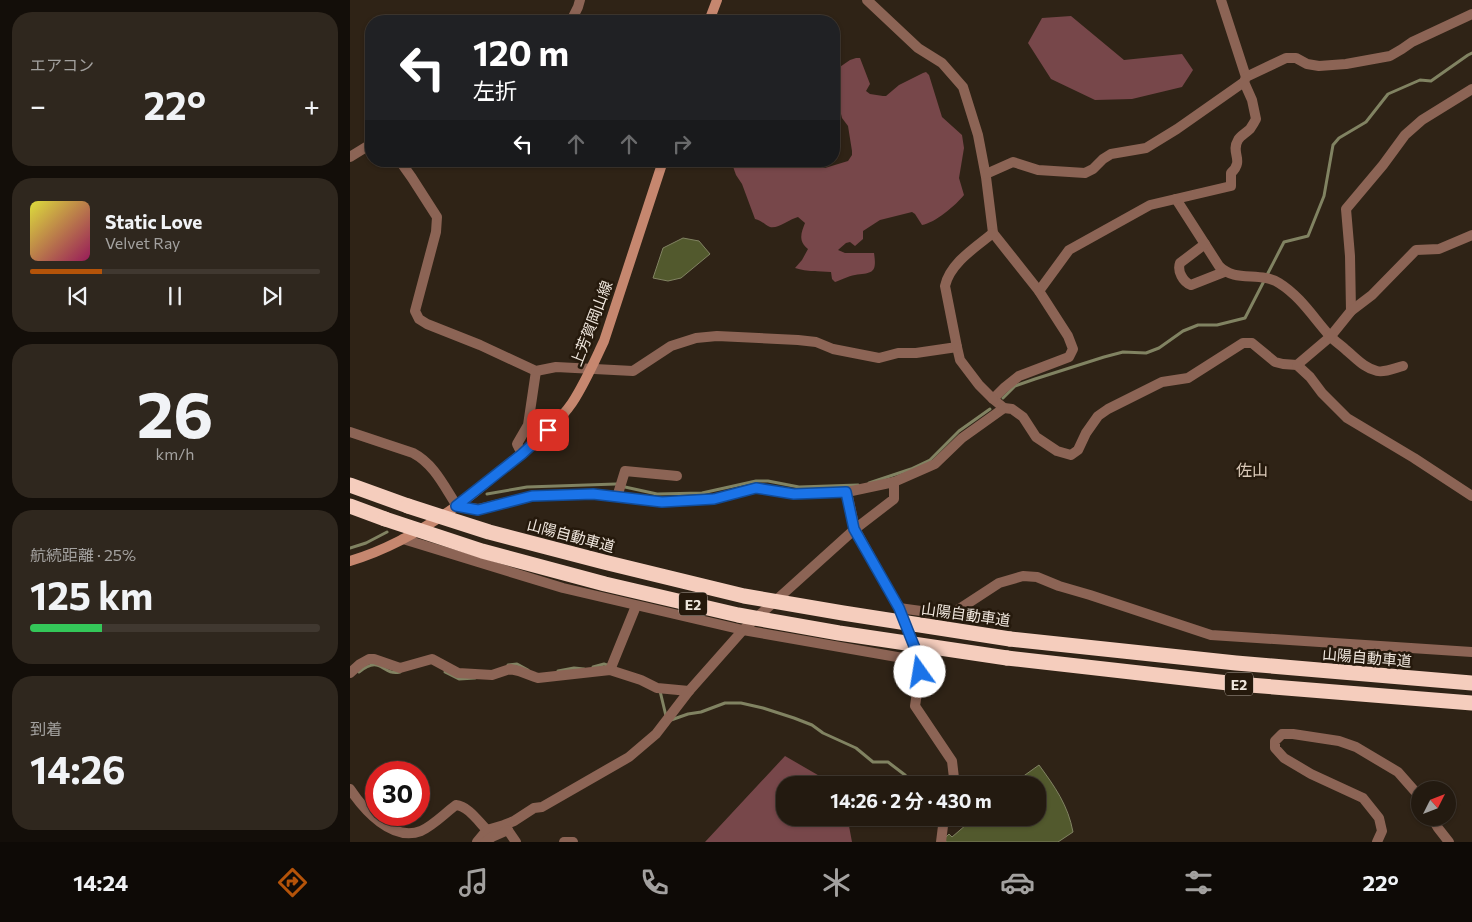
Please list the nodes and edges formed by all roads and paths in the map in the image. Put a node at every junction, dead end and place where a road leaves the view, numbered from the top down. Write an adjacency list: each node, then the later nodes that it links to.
1 (580, 0): 6 (street)
2 (716, 0): 7 (main road)
3 (867, 0): 14 (street)
4 (1220, 0): 8 (street)
5 (1472, 14): 8 (street)
6 (573, 15)
7 (711, 15)
8 (1245, 79): 14 (street); 15 (street)
9 (1472, 89): 21 (street)
10 (365, 148): 11 (street)
11 (350, 157)
12 (404, 167): 27 (street)
13 (661, 167): 26 (main road, 上芳賀岡山線)
14 (986, 174): 16 (street)
15 (1176, 199): 18 (street); 20 (street)
16 (993, 233): 20 (street); 23 (street)
17 (1472, 235): 21 (street)
18 (1205, 244): 19 (street); 19 (street)
19 (1224, 272): 22 (street)
20 (1039, 291): 28 (street)
21 (1352, 312): 22 (street)
22 (1330, 337): 24 (street); 25 (street)
23 (957, 347): 26 (street); 28 (street)
24 (1296, 365): 29 (street); 37 (street)
25 (1403, 366)
26 (591, 370): 27 (street); 31 (main road, 上芳賀岡山線)
27 (536, 372): 31 (street)
28 (993, 399): 29 (street)
29 (1004, 408): 33 (street)
30 (350, 432): 39 (street)
31 (522, 454): 39 (main road, 上芳賀岡山線)
32 (677, 476): 36 (street)
33 (894, 482): 35 (street); 40 (street)
34 (350, 485): 50 (highway, 山陽自動車道 / E2, bridge)
35 (846, 492): 36 (street); 40 (street)
36 (617, 496): 39 (street)
37 (1472, 496)
38 (350, 506): 52 (highway, E2, bridge)
39 (456, 506): 41 (main road, 上芳賀岡山線)
40 (854, 529): 44 (street); 45 (street)
41 (403, 538): 42 (main road, 上芳賀岡山線); 43 (street)
42 (350, 561)
43 (636, 606): 45 (street); 48 (street)
44 (899, 608): 46 (street); 47 (street)
45 (743, 630): 47 (street); 51 (street)
46 (1472, 652)
47 (920, 661): 53 (street)
48 (611, 668): 49 (street); 51 (street)
49 (350, 673)
50 (1472, 683)
51 (689, 691): 58 (street)
52 (1472, 703)
53 (954, 776)
54 (1411, 787): 66 (street)
55 (350, 789): 59 (street)
56 (943, 826): 65 (street)
57 (1437, 826): 67 (street)
58 (506, 828): 59 (street); 61 (street); 62 (street)
59 (487, 830): 60 (street)
60 (477, 842)
61 (485, 842)
62 (516, 842)
63 (564, 842): 64 (street)
64 (573, 842)
65 (941, 842)
66 (1377, 842)
67 (1449, 842)

